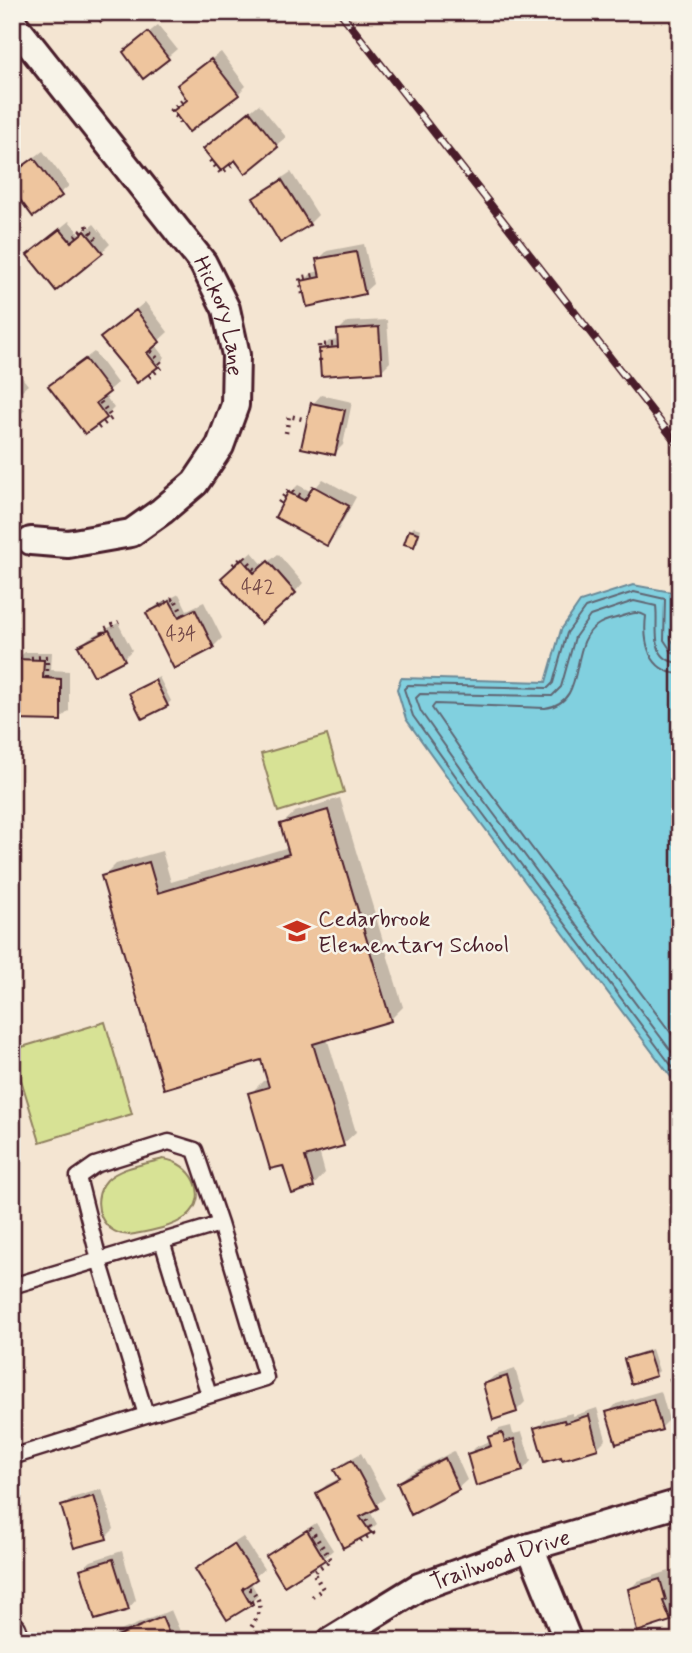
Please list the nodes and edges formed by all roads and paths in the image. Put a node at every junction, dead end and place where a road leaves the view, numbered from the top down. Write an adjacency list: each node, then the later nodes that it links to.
1 (12, 22): 22 (street, Hickory Lane)
2 (186, 98): 3 (path)
3 (180, 123)
4 (210, 160): 5 (path)
5 (236, 162)
6 (97, 240): 7 (path)
7 (70, 241)
8 (319, 274): 9 (path)
9 (303, 294)
10 (338, 344): 12 (path)
11 (150, 350): 13 (path)
12 (320, 361)
13 (149, 377)
14 (99, 400): 17 (path)
15 (12, 408): 18 (path)
16 (307, 420): 19 (path)
17 (98, 428)
18 (12, 431)
19 (286, 433)
20 (306, 499): 21 (path)
21 (279, 503)
22 (30, 541)
23 (233, 565): 24 (path)
24 (257, 572)
25 (159, 606): 26 (path)
26 (183, 615)
27 (119, 622): 28 (path)
28 (103, 633)
29 (31, 657): 30 (path)
30 (47, 678)
31 (220, 1224): 32 (lane); 33 (lane); 35 (lane)
32 (162, 1241): 33 (lane); 35 (lane)
33 (99, 1260): 34 (lane); 36 (lane)
34 (12, 1286)
35 (209, 1395): 36 (lane)
36 (146, 1415): 37 (lane)
37 (12, 1457)
38 (680, 1503): 42 (street, Trailwood Drive)
39 (364, 1515): 41 (path)
40 (310, 1528): 44 (path)
41 (360, 1541)
42 (530, 1547): 48 (street, Trailwood Drive); 49 (street)
43 (242, 1589): 45 (path)
44 (311, 1598)
45 (251, 1628)
46 (12, 1630): 47 (street)
47 (16, 1641)
48 (331, 1641)
49 (568, 1641)

